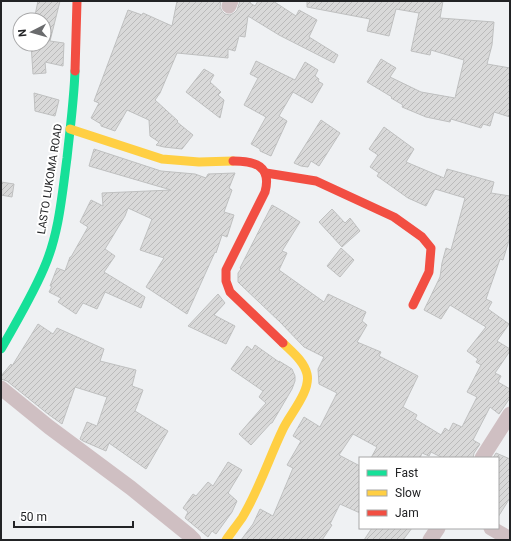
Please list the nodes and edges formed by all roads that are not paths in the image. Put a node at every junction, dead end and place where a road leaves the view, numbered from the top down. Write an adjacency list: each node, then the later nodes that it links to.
1 (77, 1): 2 (street, LASTO LUKOMA ROAD)
2 (70, 129): 3 (street); 5 (street, LASTO LUKOMA ROAD)
3 (266, 173): 4 (street); 13 (street)
4 (413, 305)
5 (1, 349)
6 (1, 388): 12 (street)
7 (510, 414): 8 (street)
8 (483, 457)
9 (437, 529): 14 (street)
10 (493, 529): 11 (street)
11 (510, 539)
12 (194, 540)
13 (226, 540)
14 (430, 540)

